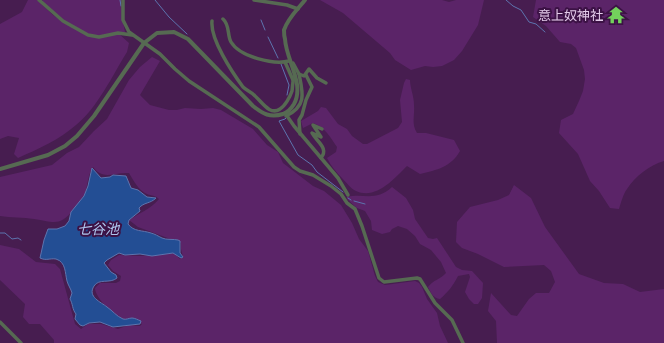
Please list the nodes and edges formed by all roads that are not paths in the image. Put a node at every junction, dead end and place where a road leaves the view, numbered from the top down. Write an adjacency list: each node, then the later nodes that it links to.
1 (39, 0): 8 (street)
2 (123, 0): 8 (street)
3 (254, 0): 5 (street)
4 (305, 0): 5 (street)
5 (298, 9): 10 (street)
6 (223, 19): 10 (street)
7 (212, 21): 12 (street)
8 (133, 35): 9 (street)
9 (144, 43): 14 (street); 18 (street); 22 (street)
10 (289, 62): 12 (street)
11 (306, 74): 12 (street); 13 (street); 16 (street)
12 (295, 77): 14 (street)
13 (326, 83)
14 (286, 114): 16 (street)
15 (322, 130): 17 (street)
16 (300, 134): 17 (street)
17 (321, 158): 19 (street)
18 (0, 169)
19 (348, 195)
20 (0, 322): 21 (street)
21 (21, 343)
22 (463, 343)

